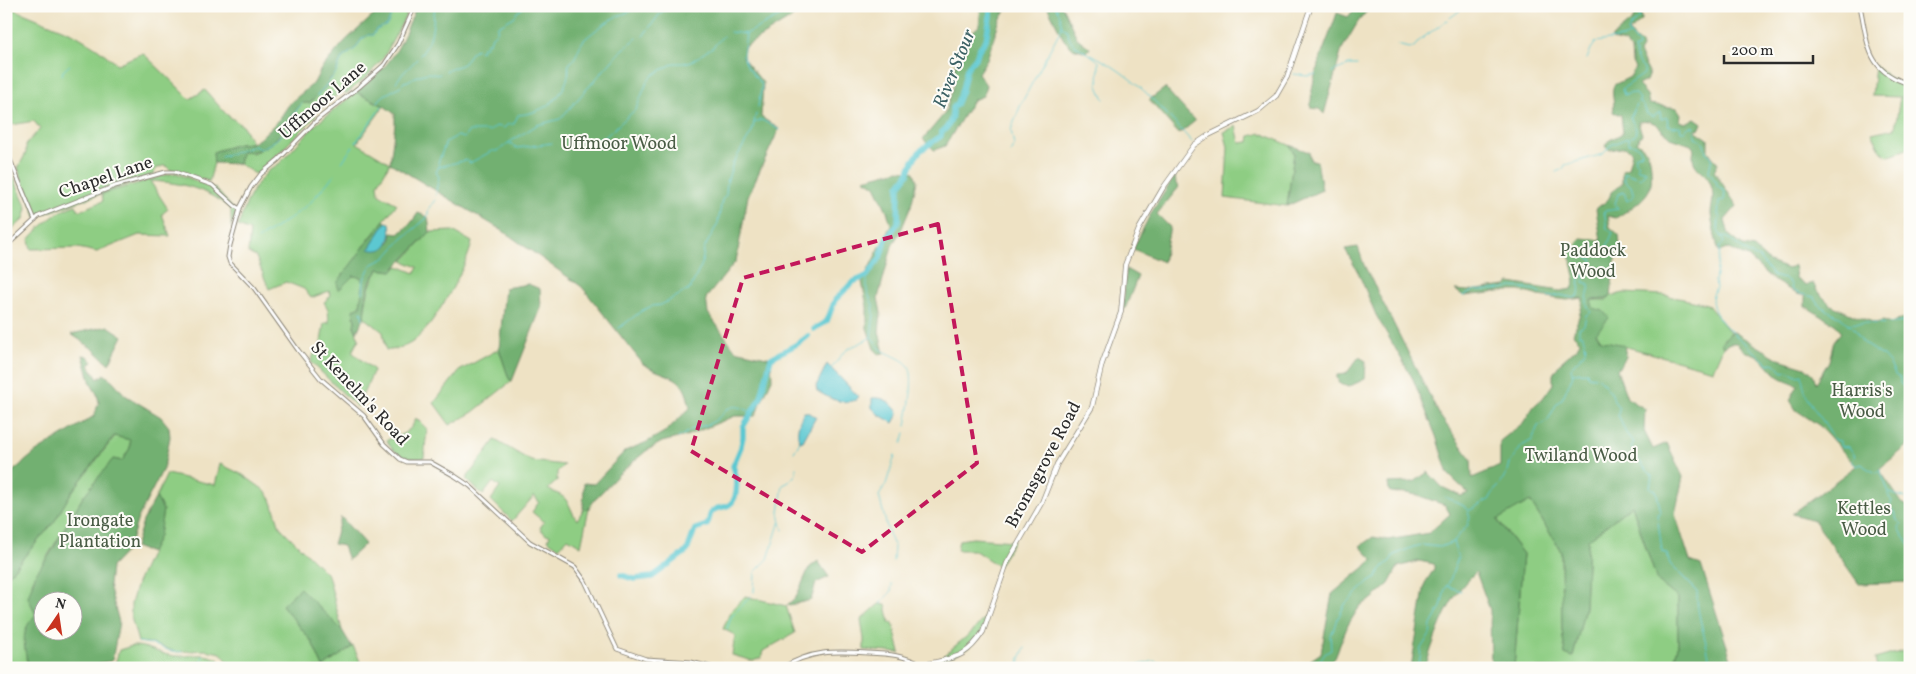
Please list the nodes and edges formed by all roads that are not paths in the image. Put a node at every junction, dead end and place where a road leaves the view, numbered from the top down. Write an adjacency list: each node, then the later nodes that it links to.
1 (415, 6): 6 (street, Uffmoor Lane)
2 (1311, 6): 10 (main road, Bromsgrove Road)
3 (1860, 6): 4 (street)
4 (1910, 84)
5 (6, 150): 7 (street)
6 (239, 210): 7 (street, Chapel Lane); 9 (street, St Kenelm's Road)
7 (35, 220): 8 (street, Chapel Lane)
8 (6, 244)
9 (654, 660): 11 (street); 12 (street, St Kenelm's Road)
10 (922, 666): 13 (street)
11 (654, 668)
12 (714, 668)
13 (782, 668)

